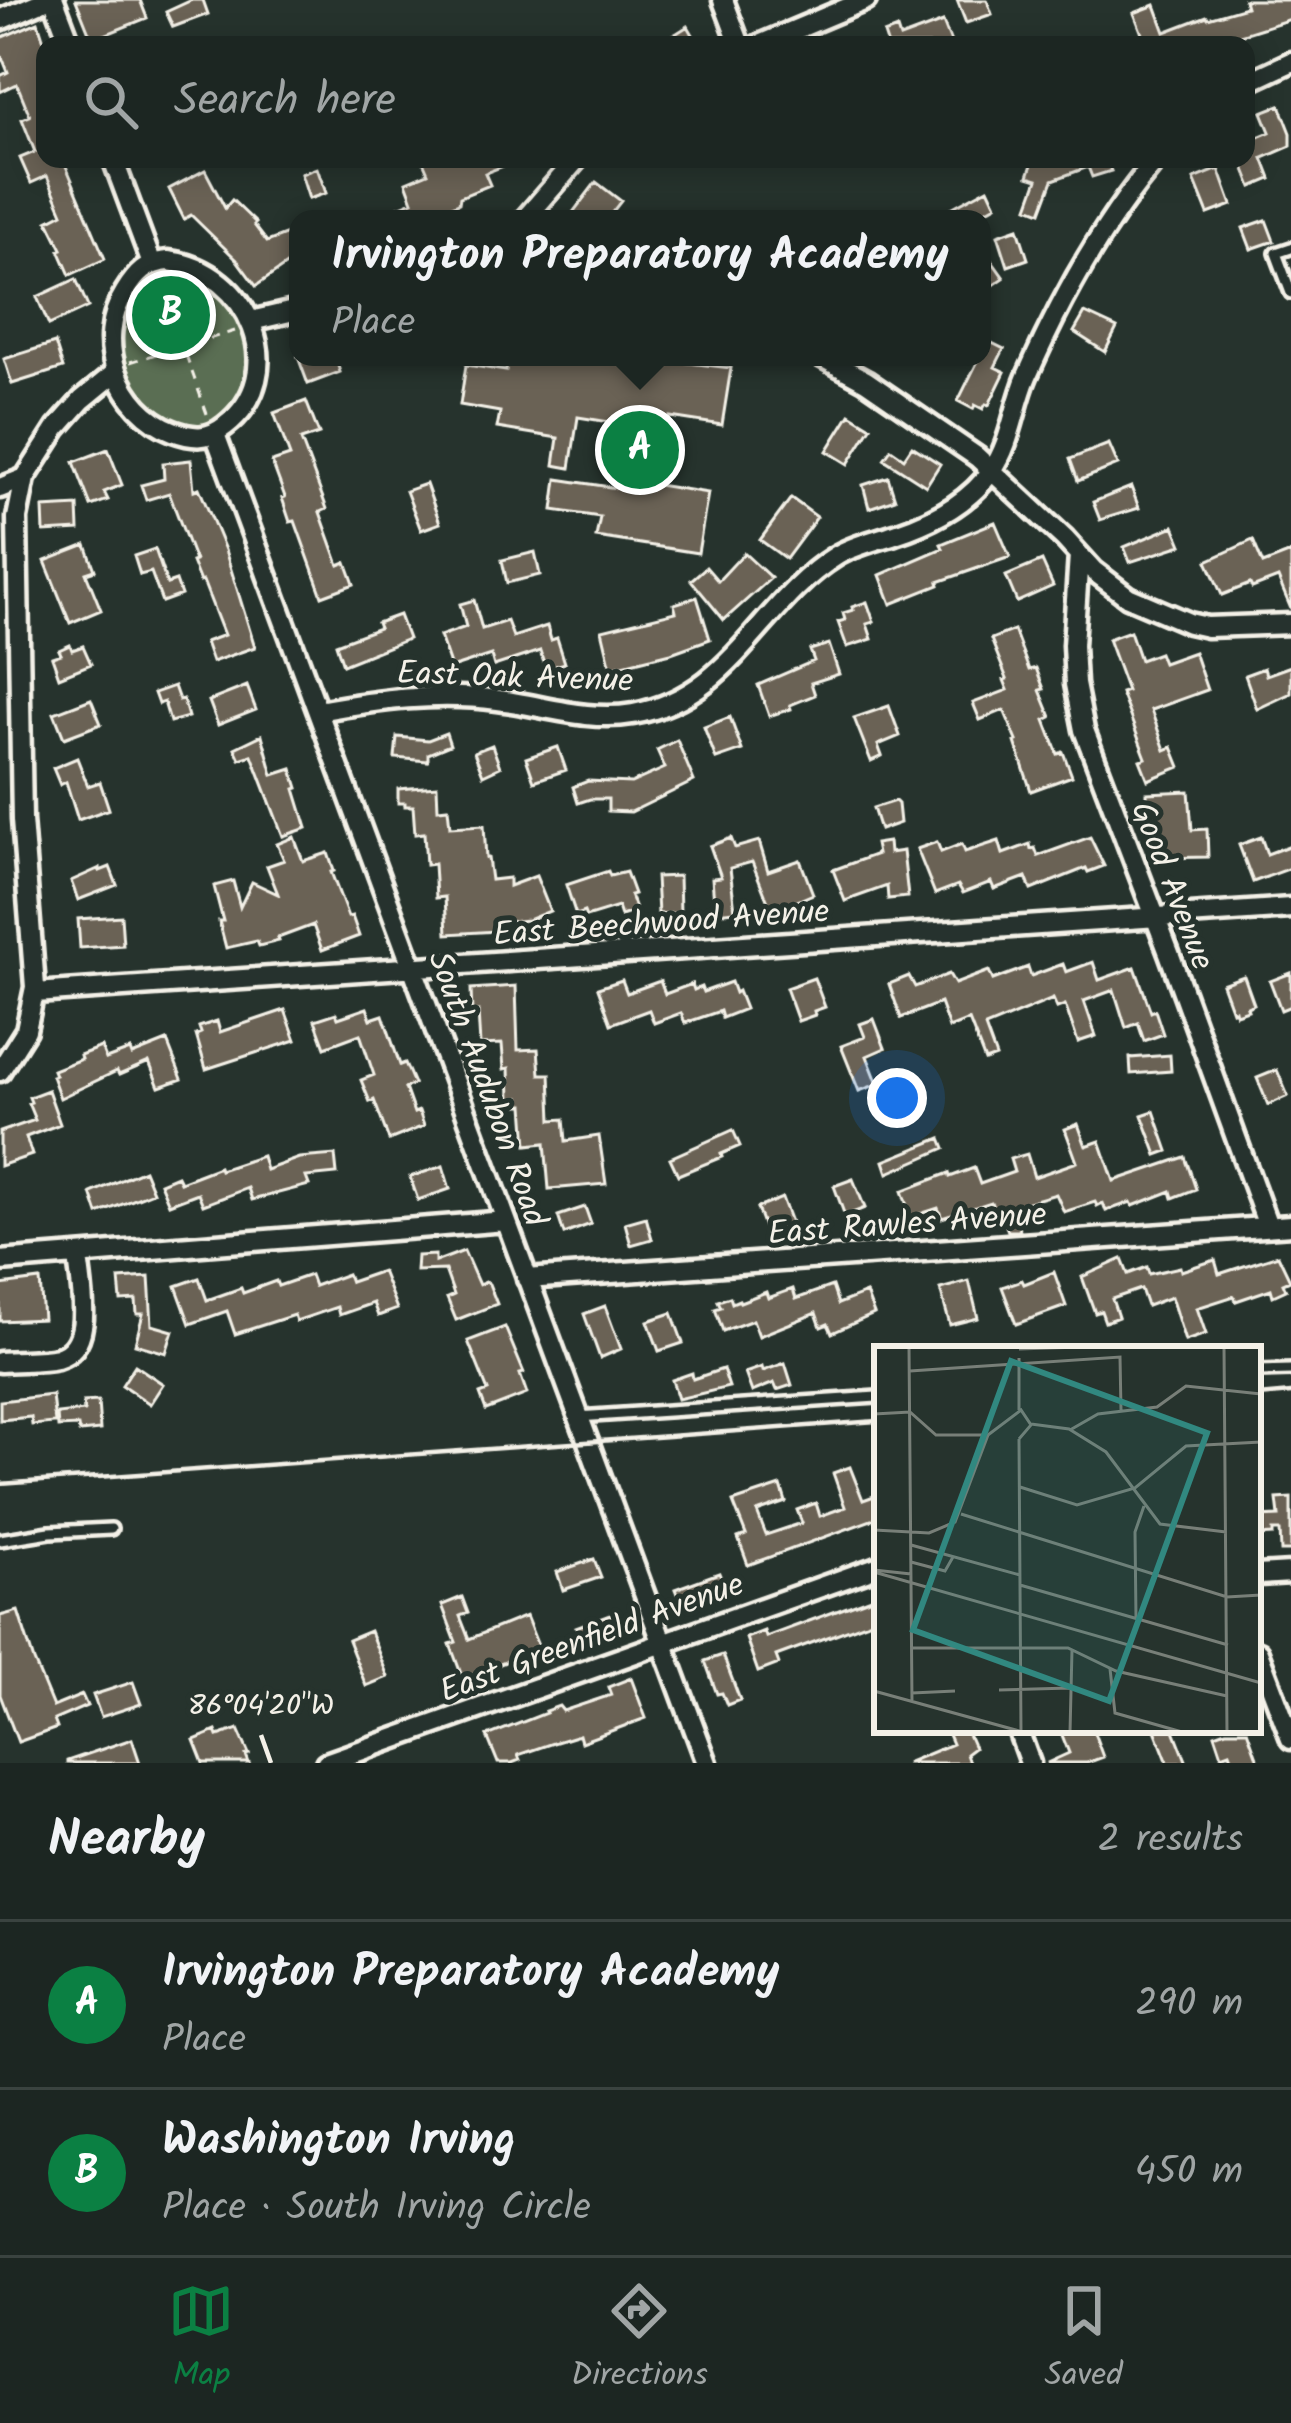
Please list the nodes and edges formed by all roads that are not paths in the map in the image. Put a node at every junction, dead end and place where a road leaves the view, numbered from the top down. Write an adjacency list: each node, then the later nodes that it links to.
1 (50, 0): 4 (street); 5 (street)
2 (723, 0): 6 (street)
3 (866, 0): 7 (street)
4 (0, 20)
5 (67, 36)
6 (737, 36)
7 (780, 36)
8 (1291, 62): 9 (street)
9 (1255, 79)
10 (116, 168): 15 (street)
11 (569, 168): 13 (street)
12 (1150, 168): 22 (street, East Oak Avenue)
13 (533, 210)
14 (1291, 248): 16 (lane)
15 (154, 268): 18 (street); 20 (street)
16 (1291, 293)
17 (289, 313): 18 (street)
18 (246, 325): 21 (street)
19 (838, 366): 22 (street)
20 (119, 368): 21 (street); 23 (street)
21 (214, 430): 27 (street, South Audubon Road)
22 (992, 470): 25 (street); 27 (street, East Oak Avenue)
23 (26, 478): 24 (street); 31 (street)
24 (0, 488)
25 (1079, 555): 26 (street); 29 (street, Good Avenue)
26 (1291, 624)
27 (318, 711): 30 (street, South Audubon Road)
28 (1291, 908): 29 (street, East Beechwood Avenue)
29 (1156, 919): 30 (street, East Beechwood Avenue); 35 (street, Good Avenue)
30 (412, 967): 31 (street, East Beechwood Avenue); 33 (street, South Audubon Road)
31 (34, 993): 32 (street)
32 (0, 1071)
33 (506, 1221): 36 (street); 38 (street, South Audubon Road)
34 (1291, 1225): 35 (street, East Rawles Avenue)
35 (1268, 1226): 38 (street, East Rawles Avenue)
36 (78, 1255): 37 (street); 39 (street)
37 (0, 1261)
38 (527, 1279): 43 (street, South Audubon Road)
39 (0, 1361)
40 (1291, 1370): 41 (lane)
41 (1261, 1372)
42 (874, 1397): 43 (lane)
43 (578, 1417): 49 (street, South Audubon Road)
44 (112, 1529): 45 (lane)
45 (0, 1540)
46 (874, 1568): 49 (street, East Greenfield Avenue)
47 (1291, 1573): 48 (street)
48 (1261, 1575)
49 (660, 1642): 53 (street, East Greenfield Avenue); 54 (street, South Audubon Road)
50 (1261, 1660): 52 (street)
51 (1019, 1733): 55 (street)
52 (1291, 1739)
53 (326, 1763)
54 (707, 1763)
55 (1030, 1763)

